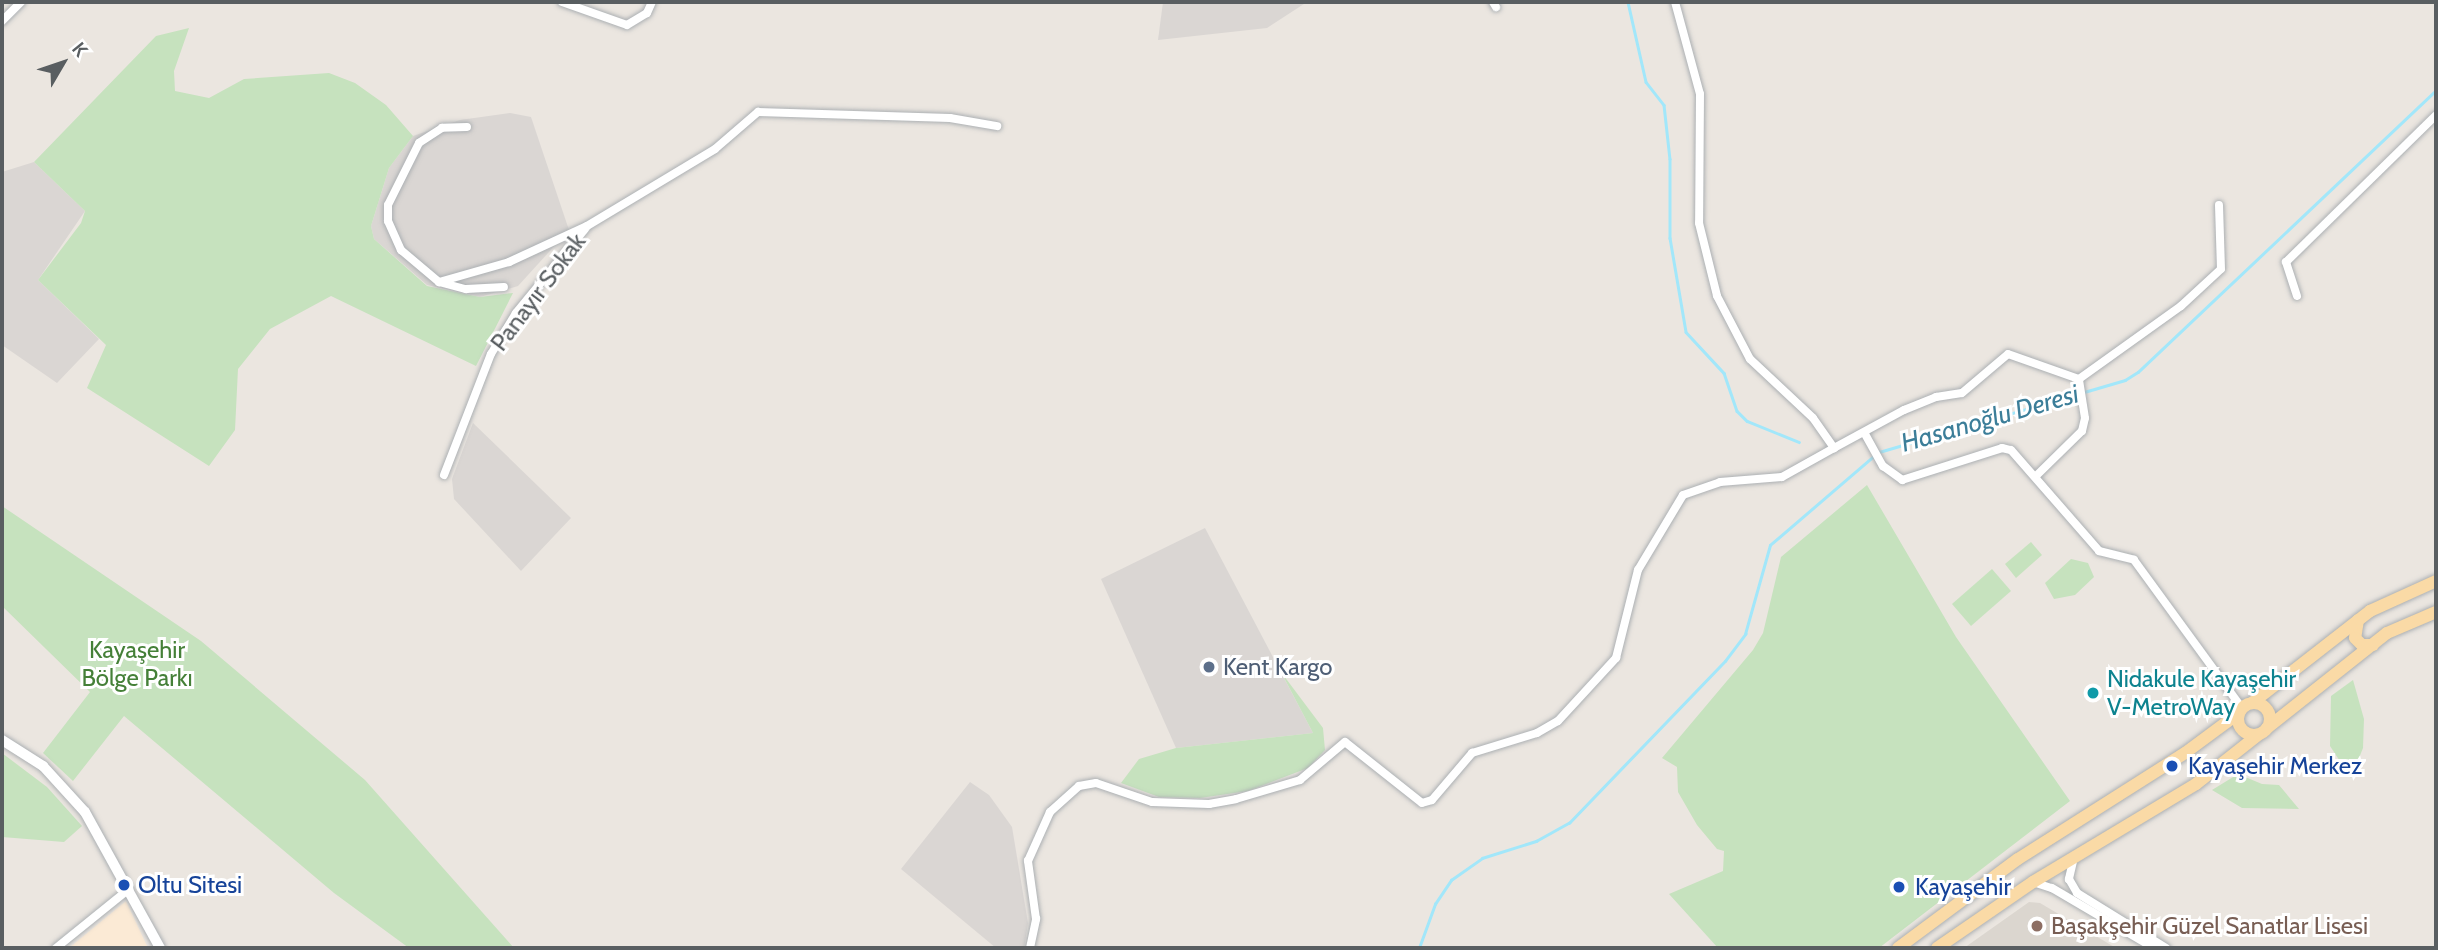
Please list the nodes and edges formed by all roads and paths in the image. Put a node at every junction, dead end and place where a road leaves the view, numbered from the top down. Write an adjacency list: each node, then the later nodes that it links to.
1 (21, 2): 5 (street)
2 (562, 2): 3 (street)
3 (652, 2)
4 (1675, 2): 16 (street)
5 (2, 21)
6 (2436, 115): 13 (street)
7 (997, 126): 10 (street)
8 (467, 127): 11 (street)
9 (2219, 205): 14 (street)
10 (587, 226): 11 (street); 17 (street, Panayır Sokak)
11 (439, 282): 12 (street)
12 (504, 287)
13 (2297, 296)
14 (2080, 384): 15 (street); 18 (street)
15 (1865, 434): 16 (street); 18 (street)
16 (1833, 448): 31 (street)
17 (444, 475)
18 (2036, 476): 23 (street)
19 (2436, 581): 21 (main road)
20 (2436, 612): 22 (main road)
21 (2361, 617): 22 (main road); 23 (main road)
22 (2373, 645): 24 (main road)
23 (2244, 708): 24 (main road); 24 (main road); 32 (main road)
24 (2262, 732): 26 (main road)
25 (2, 740): 28 (street)
26 (2074, 856): 27 (main road); 35 (street)
27 (2033, 882): 33 (main road); 34 (street)
28 (129, 889): 29 (street); 30 (street)
29 (55, 948)
30 (159, 948)
31 (1030, 948)
32 (1898, 948)
33 (1937, 948)
34 (2154, 948)
35 (2166, 948)

